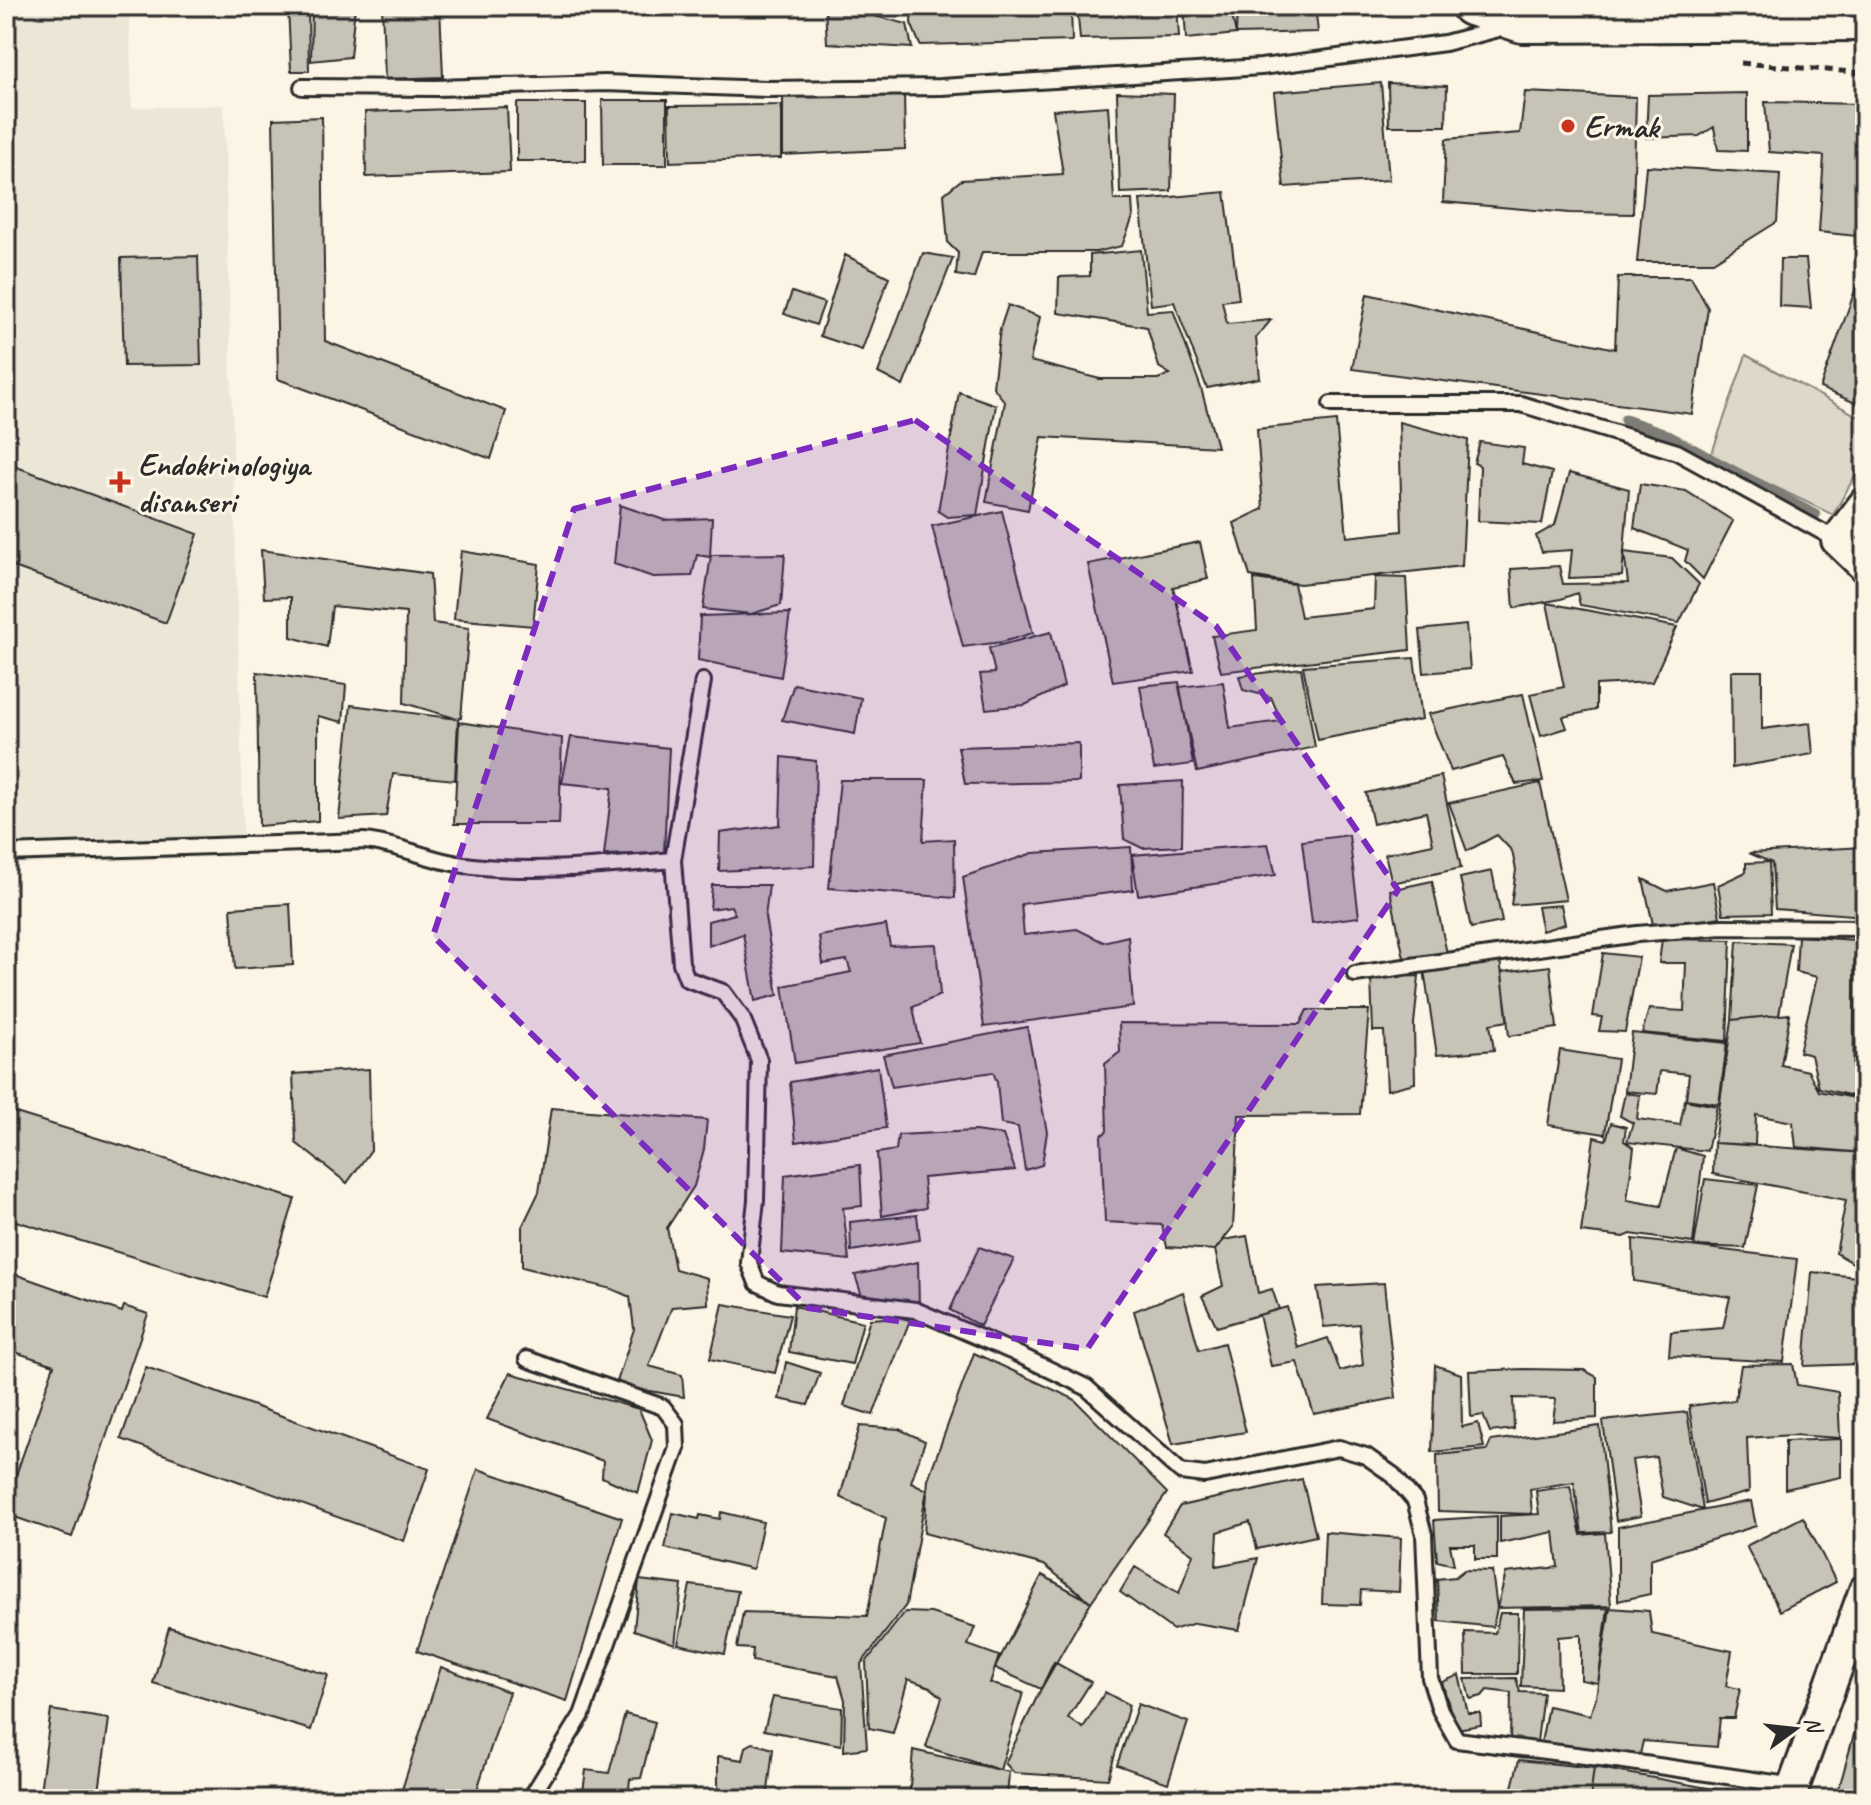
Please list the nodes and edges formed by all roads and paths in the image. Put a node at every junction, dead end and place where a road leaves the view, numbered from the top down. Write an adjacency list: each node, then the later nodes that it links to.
1 (1471, 6): 3 (street)
2 (1865, 21): 3 (street)
3 (1522, 23): 4 (lane)
4 (302, 87)
5 (1331, 404): 7 (lane)
6 (1865, 503): 7 (street)
7 (1837, 540): 8 (street)
8 (1865, 567)
9 (703, 681): 11 (lane)
10 (6, 853): 11 (lane)
11 (673, 860): 16 (lane)
12 (1865, 928): 13 (lane)
13 (1355, 974)
14 (527, 1359): 17 (lane)
15 (1865, 1590): 16 (street)
16 (1793, 1793)
17 (530, 1799)

